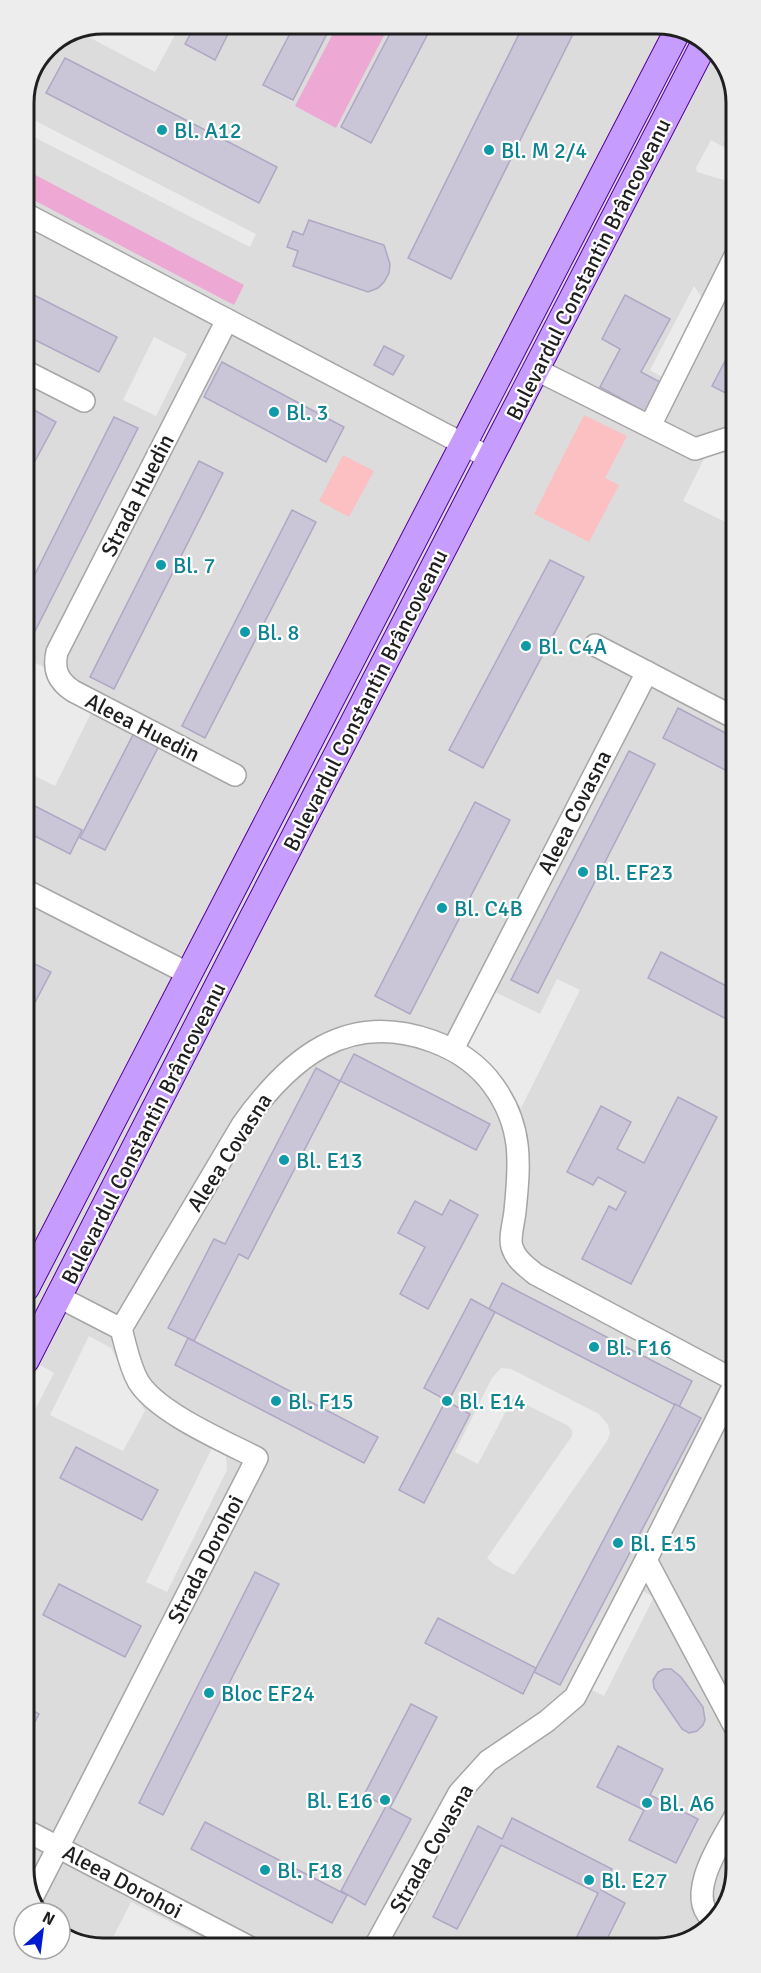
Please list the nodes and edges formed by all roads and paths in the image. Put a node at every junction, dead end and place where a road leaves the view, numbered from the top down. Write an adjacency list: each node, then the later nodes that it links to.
1 (674, 37): 11 (main road, Bulevardul Constantin Brâncoveanu)
2 (701, 50): 6 (main road, Bulevardul Constantin Brâncoveanu)
3 (35, 219): 5 (street)
4 (726, 274): 9 (street)
5 (227, 320): 11 (street); 15 (street, Strada Huedin)
6 (536, 369): 9 (street); 12 (main road, Bulevardul Constantin Brâncoveanu)
7 (35, 376): 8 (street)
8 (84, 401)
9 (650, 426): 10 (street)
10 (726, 439)
11 (464, 444): 12 (street); 19 (main road, Bulevardul Constantin Brâncoveanu)
12 (490, 458): 22 (main road, Bulevardul Constantin Brâncoveanu)
13 (595, 645): 14 (street)
14 (647, 672): 16 (street); 20 (street, Aleea Covasna)
15 (56, 673): 17 (street, Aleea Huedin)
16 (726, 713)
17 (235, 774)
18 (35, 895): 19 (street)
19 (189, 975): 21 (main road, Bulevardul Constantin Brâncoveanu)
20 (453, 1049): 23 (street, Aleea Covasna); 25 (street, Aleea Covasna)
21 (34, 1272)
22 (59, 1297): 23 (street); 24 (main road, Bulevardul Constantin Brâncoveanu)
23 (121, 1329): 31 (street, Strada Dorohoi)
24 (34, 1344)
25 (726, 1376)
26 (726, 1401): 27 (street, Strada Covasna)
27 (646, 1560): 28 (street); 35 (street, Strada Covasna)
28 (726, 1710)
29 (726, 1834): 33 (street)
30 (34, 1835): 31 (street, Aleea Dorohoi)
31 (58, 1848): 32 (street, Strada Dorohoi); 34 (street, Aleea Dorohoi)
32 (37, 1888)
33 (709, 1914)
34 (232, 1938)
35 (379, 1938)

